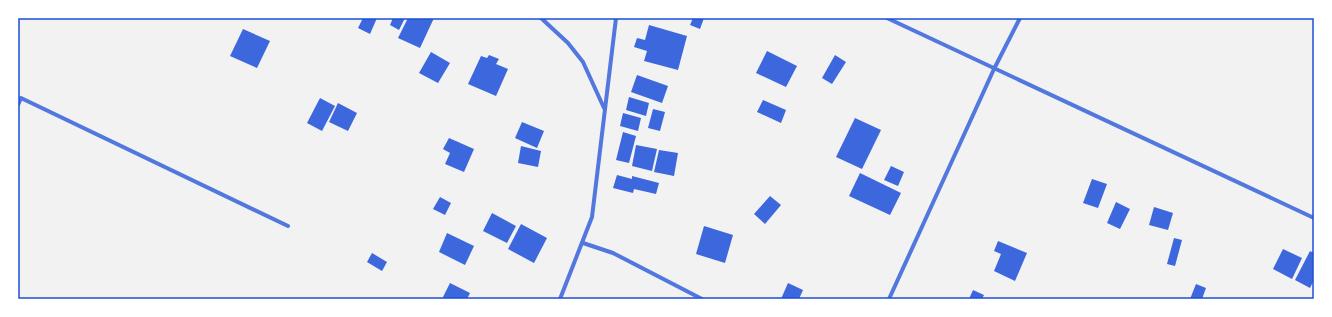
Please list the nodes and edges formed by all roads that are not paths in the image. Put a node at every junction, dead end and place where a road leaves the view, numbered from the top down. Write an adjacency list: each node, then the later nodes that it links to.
1 (541, 18): 7 (street)
2 (616, 18): 7 (street)
3 (887, 18): 5 (street)
4 (1020, 18): 5 (street)
5 (994, 69): 8 (street); 13 (street)
6 (18, 105): 9 (street)
7 (604, 108): 10 (street)
8 (1314, 218)
9 (288, 226)
10 (583, 244): 11 (street); 12 (street)
11 (560, 299)
12 (702, 299)
13 (889, 299)

